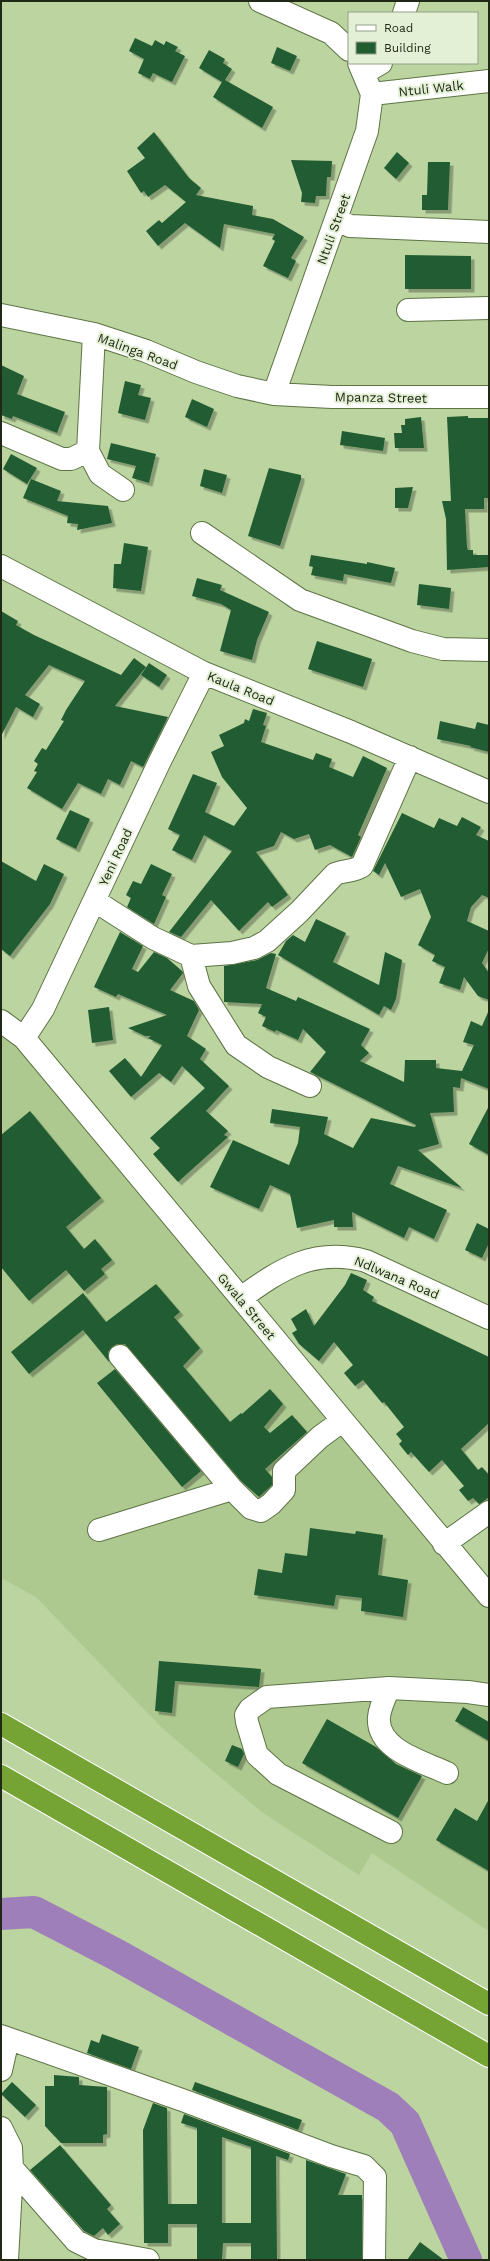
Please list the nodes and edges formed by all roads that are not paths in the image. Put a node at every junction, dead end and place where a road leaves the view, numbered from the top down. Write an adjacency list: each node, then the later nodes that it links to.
1 (260, 1): 4 (street)
2 (408, 1): 3 (street)
3 (404, 12)
4 (348, 49)
5 (368, 66): 7 (street, Ntuli Street)
6 (489, 82): 7 (street, Ntuli Walk)
7 (372, 94): 8 (street, Ntuli Street)
8 (337, 220): 9 (street); 14 (street, Ntuli Street)
9 (489, 232)
10 (489, 308): 11 (street)
11 (408, 310)
12 (1, 315): 13 (street, Malinga Road)
13 (94, 334): 14 (street, Malinga Road); 17 (street)
14 (274, 394): 15 (street, Mpanza Street)
15 (489, 397)
16 (1, 433): 17 (street)
17 (88, 451): 18 (street)
18 (123, 490)
19 (202, 533): 21 (street)
20 (3, 572): 22 (street, Kaula Road)
21 (489, 650)
22 (204, 673): 23 (street, Kaula Road); 25 (street, Yeni Road)
23 (410, 757): 24 (street, Kaula Road); 26 (street)
24 (489, 792)
25 (95, 901): 26 (street); 28 (street, Yeni Road)
26 (192, 956): 29 (street)
27 (1, 1021): 28 (street, Gwala Street)
28 (24, 1038): 30 (street, Gwala Street)
29 (310, 1086)
30 (241, 1298): 31 (street, Ndlwana Road); 33 (street, Gwala Street)
31 (489, 1318)
32 (120, 1356): 34 (street)
33 (342, 1421): 34 (street); 37 (street, Gwala Street)
34 (232, 1489): 36 (street)
35 (489, 1512): 37 (street)
36 (99, 1530)
37 (444, 1544): 38 (street, Gwala Street)
38 (489, 1596)
39 (389, 1688): 40 (street); 42 (street); 44 (street)
40 (489, 1695)
41 (1, 1724): 45 (highway)
42 (447, 1773)
43 (1, 1776): 47 (highway)
44 (391, 1832)
45 (489, 2004)
46 (5, 2037): 48 (street); 53 (street)
47 (489, 2056)
48 (1, 2070)
49 (1, 2128): 50 (street)
50 (12, 2168): 51 (street); 52 (street)
51 (7, 2260)
52 (148, 2260)
53 (374, 2260)

